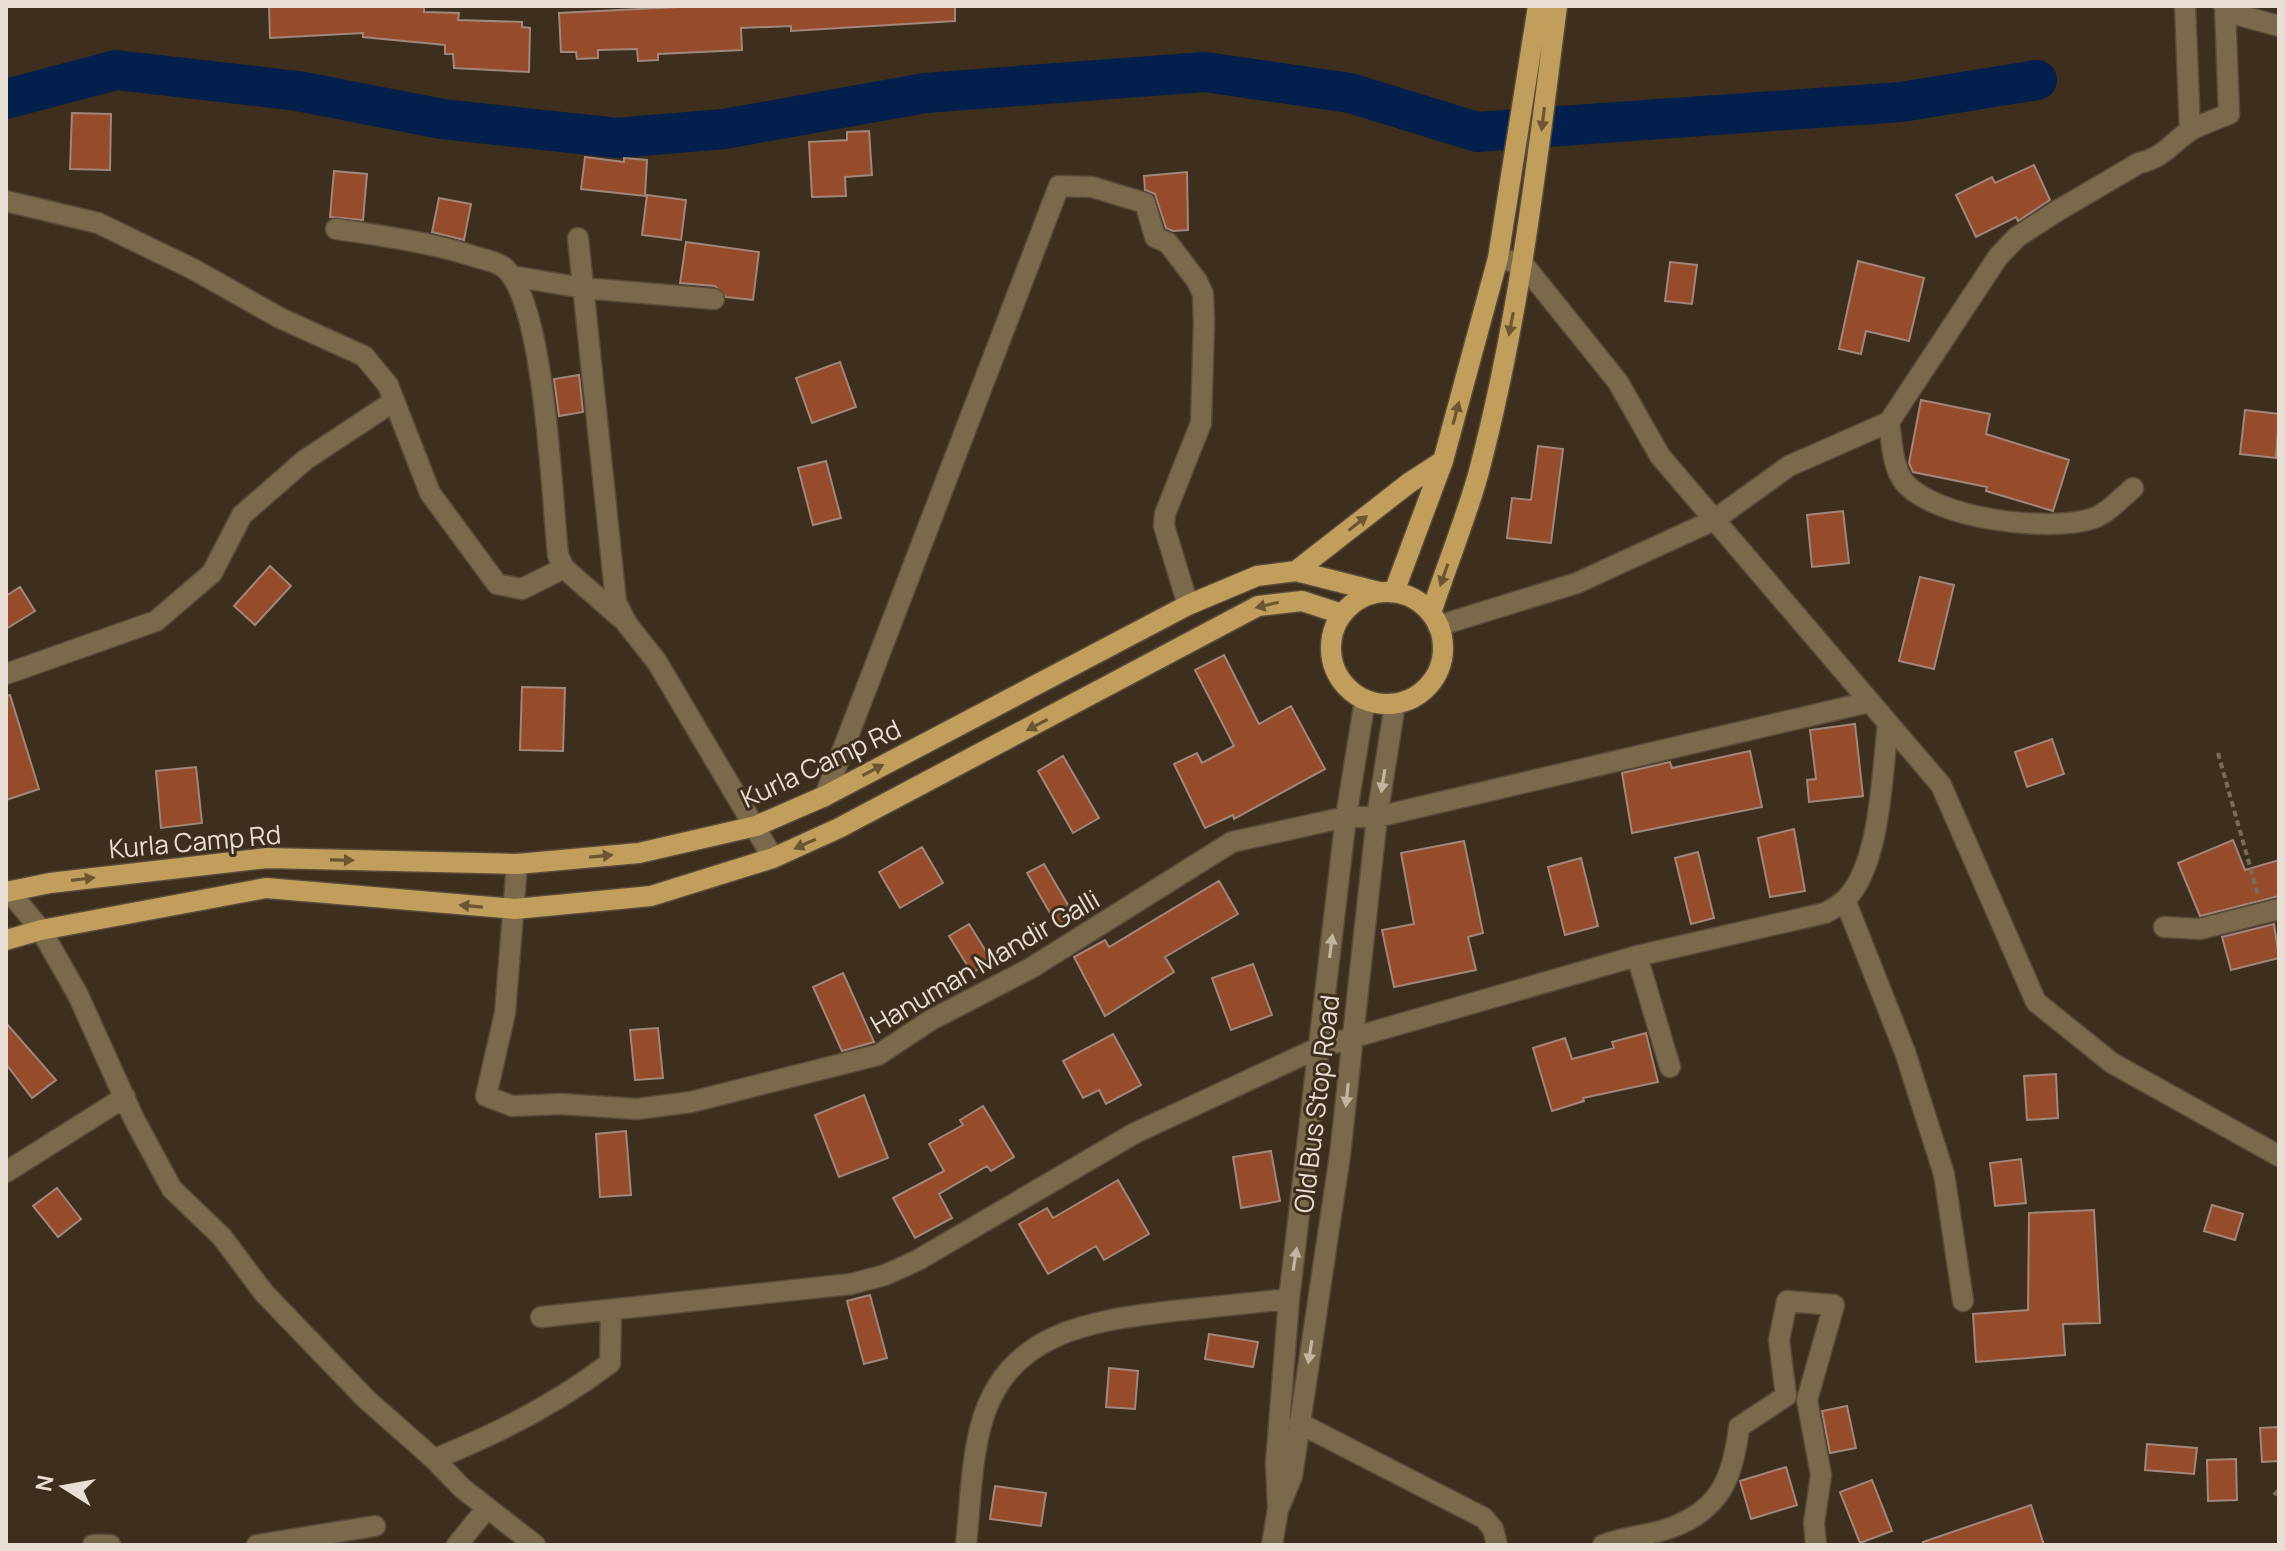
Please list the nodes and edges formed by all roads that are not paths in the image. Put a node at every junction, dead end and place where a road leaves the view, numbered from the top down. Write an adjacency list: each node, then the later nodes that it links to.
1 (1538, 6): 10 (main road)
2 (1557, 6): 11 (main road, one-way to 11)
3 (2185, 6): 6 (street)
4 (2224, 6): 5 (street); 6 (street)
5 (2279, 26)
6 (2190, 130): 16 (street)
7 (6, 201): 15 (street)
8 (336, 229): 12 (street)
9 (578, 238): 13 (street)
10 (1498, 258): 11 (street); 17 (main road, one-way to 10)
11 (1523, 264): 19 (street); 25 (main road, one-way to 25)
12 (512, 276): 13 (street); 20 (street)
13 (583, 288): 14 (street); 26 (street)
14 (714, 299)
15 (394, 401): 20 (street); 27 (street)
16 (1889, 422): 18 (street); 19 (street)
17 (1443, 461): 21 (main road, one-way to 17); 22 (main road)
18 (2133, 488)
19 (1714, 520): 25 (street); 29 (street)
20 (564, 568): 26 (street)
21 (1296, 571): 22 (main road, Kurla Camp Rd); 23 (main road, Kurla Camp Rd)
22 (1386, 592): 24 (main road); 25 (main road, Kurla Camp Rd)
23 (1188, 605): 32 (main road, Kurla Camp Rd, one-way to 23); 32 (street)
24 (1342, 614): 28 (main road); 36 (main road, Kurla Camp Rd, one-way to 36)
25 (1434, 620): 30 (main road)
26 (627, 624): 35 (street)
27 (6, 674)
28 (1365, 700): 30 (main road); 33 (street, Old Bus Stop Road)
29 (1869, 702): 31 (street); 34 (street)
30 (1395, 704): 34 (street, Old Bus Stop Road, one-way to 34)
31 (1888, 724): 39 (street); 50 (street)
32 (825, 796): 35 (main road, Kurla Camp Rd)
33 (1346, 817): 34 (street); 40 (street, Hanuman Mandir Galli); 47 (street, Old Bus Stop Road, one-way to 33)
34 (1377, 817): 46 (street, Old Bus Stop Road)
35 (756, 826): 36 (street); 37 (main road, Kurla Camp Rd, one-way to 35)
36 (773, 858): 40 (main road, Kurla Camp Rd)
37 (517, 864): 38 (main road, Kurla Camp Rd, one-way to 37); 40 (street, Hanuman Mandir Galli)
38 (8, 891): 43 (street)
39 (1845, 900): 45 (street); 55 (street)
40 (515, 909): 43 (main road, Kurla Camp Rd, one-way to 43)
41 (2271, 911): 42 (street)
42 (2164, 927)
43 (41, 930): 44 (main road, Kurla Camp Rd); 49 (street)
44 (6, 940)
45 (1637, 956): 46 (street); 48 (street)
46 (1353, 1039): 47 (street); 53 (street, Old Bus Stop Road, one-way to 53)
47 (1320, 1047): 52 (street, Old Bus Stop Road); 56 (street)
48 (1670, 1067)
49 (125, 1097): 51 (street); 59 (street)
50 (2279, 1156)
51 (6, 1172)
52 (1301, 1225): 53 (street); 54 (street, Old Bus Stop Road, one-way to 52)
53 (1326, 1230): 58 (street, Old Bus Stop Road, one-way to 58)
54 (1289, 1299): 61 (street, Old Bus Stop Road); 68 (street)
55 (1963, 1301)
56 (611, 1311): 57 (street); 59 (street)
57 (541, 1317)
58 (1299, 1423): 61 (street, Old Bus Stop Road); 70 (street)
59 (434, 1459): 60 (street)
60 (487, 1508): 66 (street); 67 (street)
61 (1278, 1509): 69 (street, Old Bus Stop Road)
62 (375, 1526): 65 (street)
63 (93, 1545): 64 (street)
64 (110, 1545)
65 (257, 1545)
66 (457, 1545)
67 (535, 1545)
68 (966, 1545)
69 (1272, 1545)
70 (1497, 1545)
71 (1603, 1545): 72 (street)
72 (1816, 1545)

